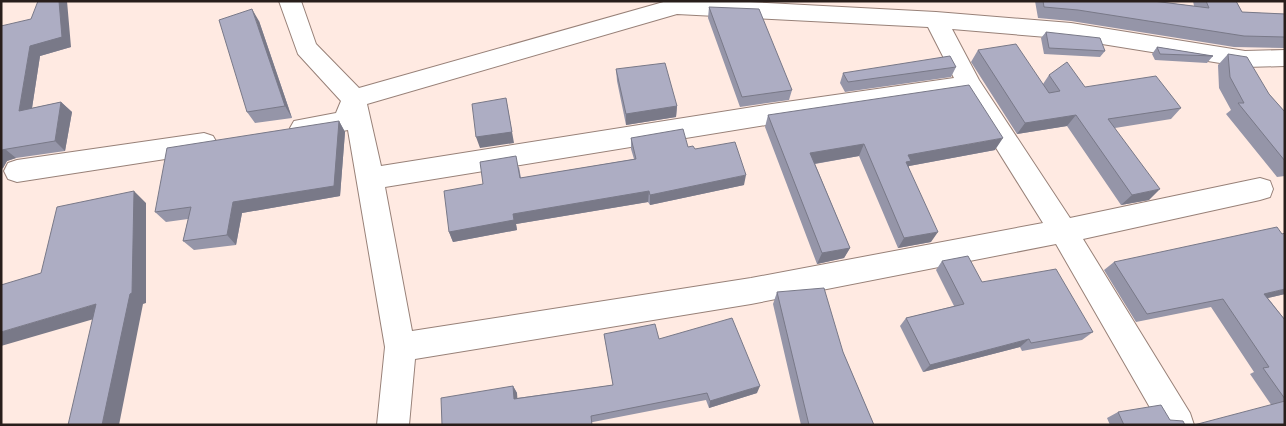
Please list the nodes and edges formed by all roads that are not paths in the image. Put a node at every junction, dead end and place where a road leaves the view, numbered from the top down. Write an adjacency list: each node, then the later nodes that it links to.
1 (290, 1): 5 (street)
2 (936, 20): 3 (street); 4 (street); 5 (street)
3 (1285, 58)
4 (969, 85): 9 (street); 11 (street)
5 (354, 99): 6 (street); 9 (street)
6 (279, 131)
7 (230, 139): 8 (street)
8 (17, 171)
9 (370, 179): 12 (street)
10 (1260, 189): 11 (street)
11 (1062, 230): 12 (street); 14 (street)
12 (400, 347): 13 (street)
13 (394, 425)
14 (1178, 425)

